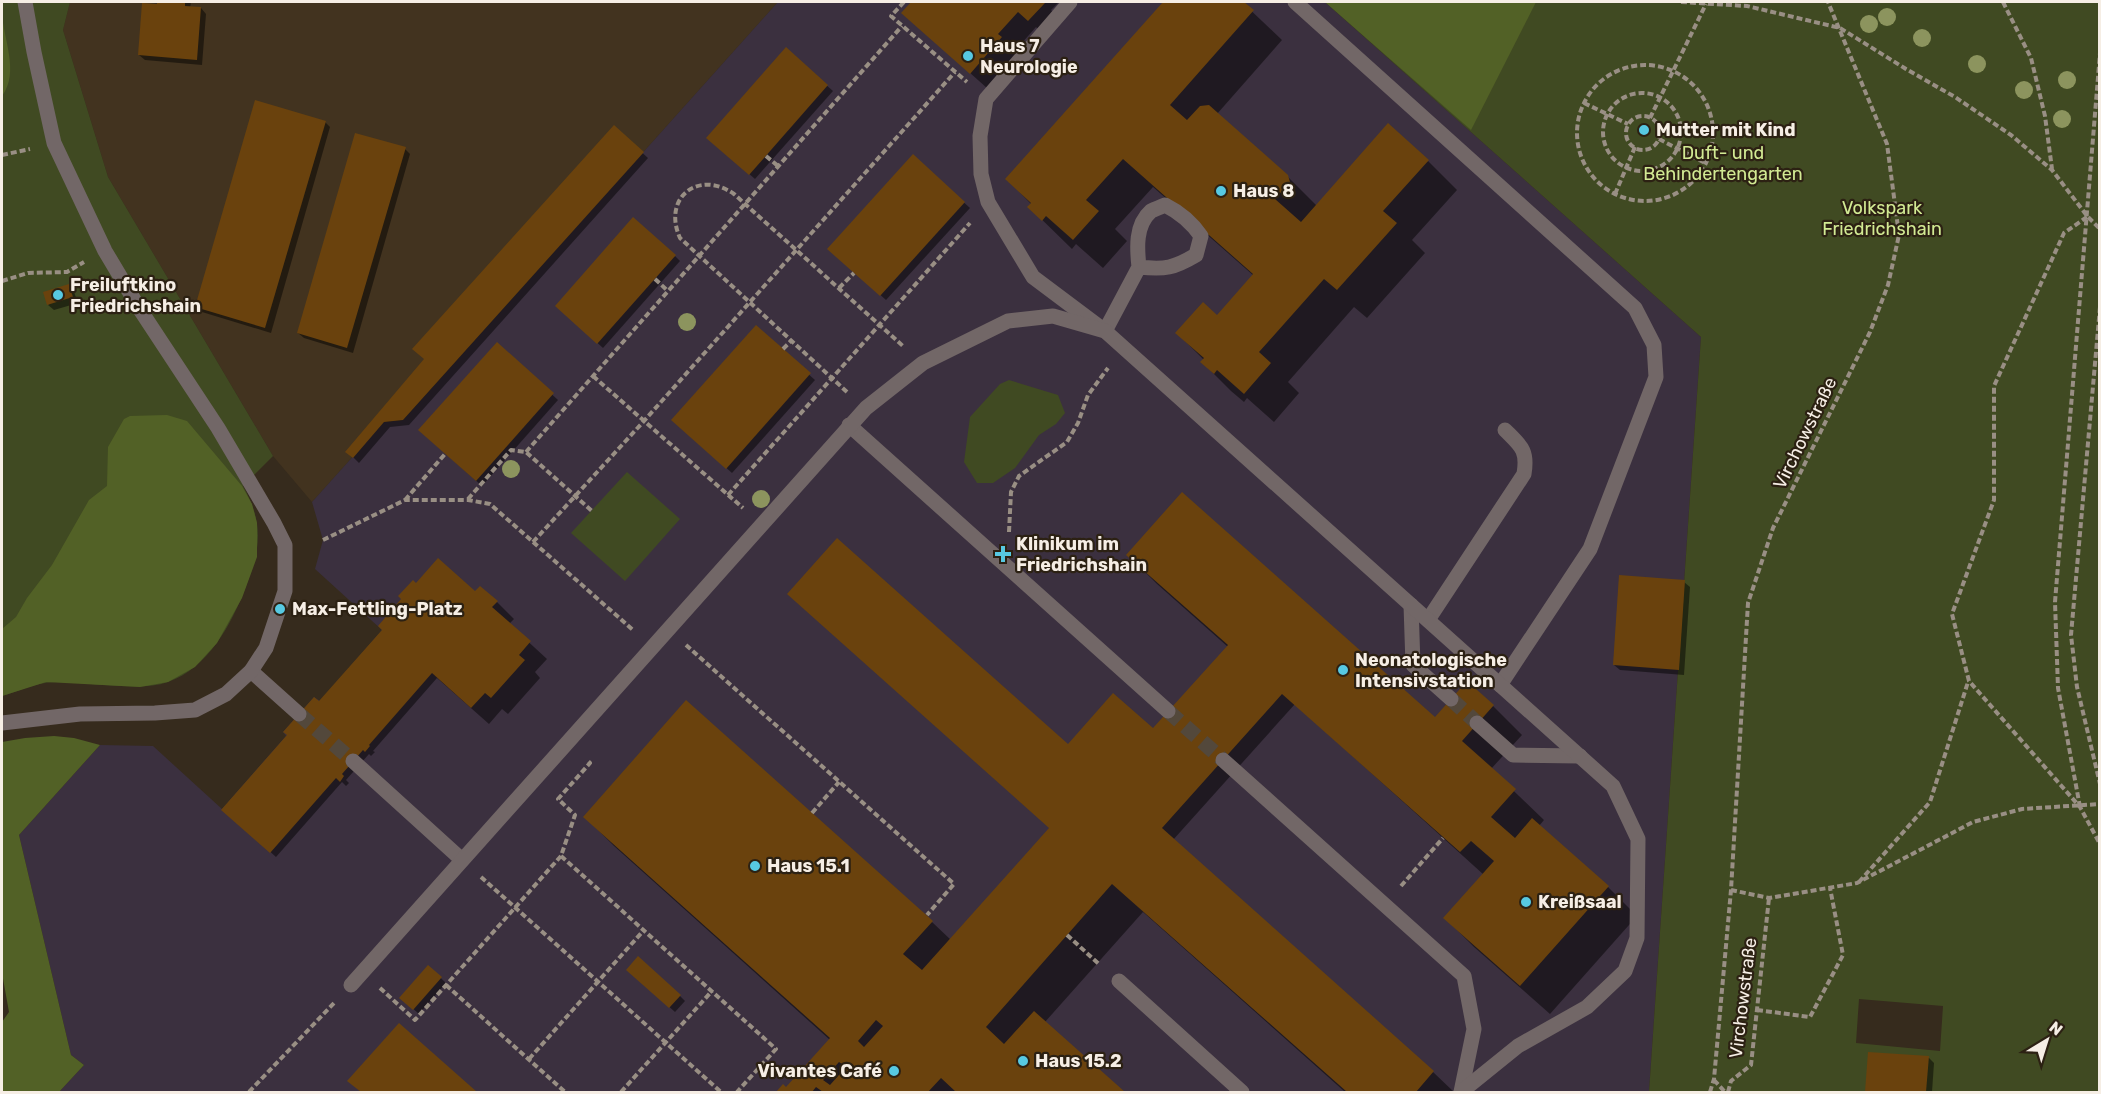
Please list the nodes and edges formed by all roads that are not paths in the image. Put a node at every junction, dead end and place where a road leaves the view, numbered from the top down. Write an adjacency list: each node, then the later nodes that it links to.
1 (26, 2): 10 (lane)
2 (1070, 2): 5 (lane)
3 (1295, 2): 11 (lane)
4 (1139, 267): 4 (lane); 5 (lane)
5 (1105, 331): 6 (lane); 8 (lane)
6 (849, 425): 13 (lane); 20 (lane)
7 (1505, 430): 9 (lane)
8 (1411, 605): 9 (lane); 12 (lane)
9 (1428, 620): 11 (lane)
10 (251, 671): 14 (lane); 15 (lane)
11 (1500, 684): 17 (lane)
12 (1451, 699)
13 (1168, 711)
14 (299, 714)
15 (2, 723)
16 (1477, 723): 17 (lane)
17 (1580, 756): 24 (lane)
18 (1223, 760): 24 (lane)
19 (353, 762): 20 (lane)
20 (461, 859): 22 (lane)
21 (1119, 981): 23 (lane)
22 (351, 985)
23 (1242, 1092)
24 (1461, 1092)

